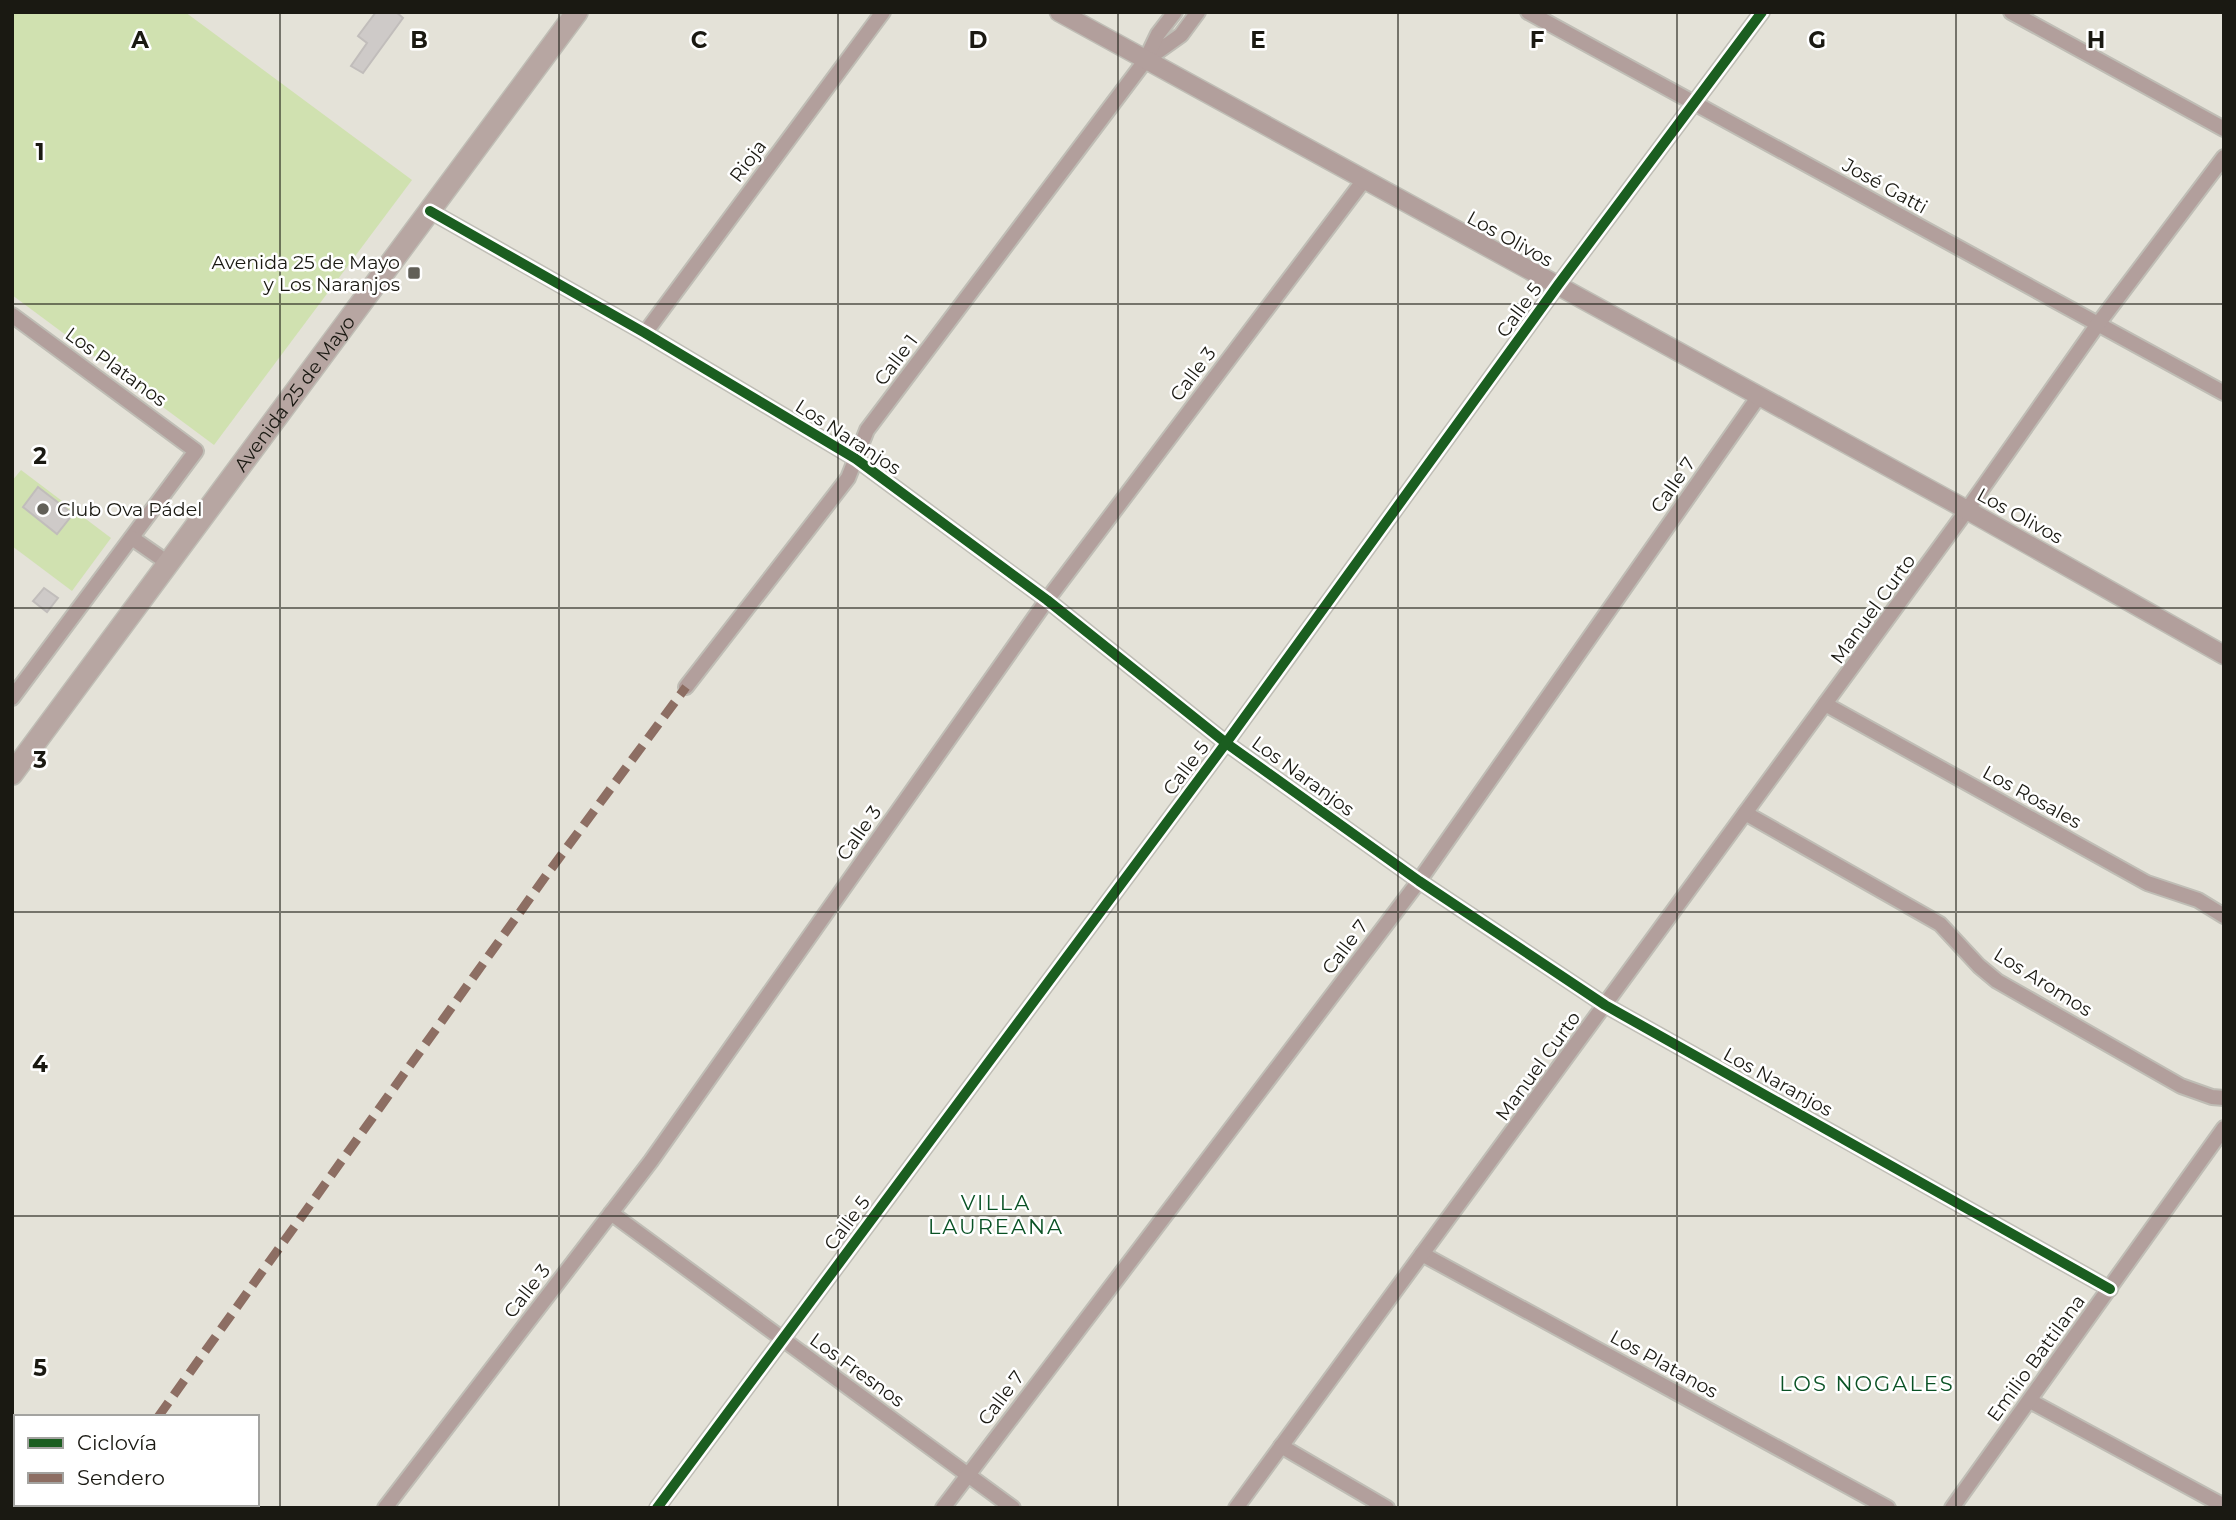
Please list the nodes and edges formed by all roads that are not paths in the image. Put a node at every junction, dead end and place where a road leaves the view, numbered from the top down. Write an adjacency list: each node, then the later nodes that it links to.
1 (577, 12): 14 (main road, Avenida 25 de Mayo)
2 (883, 12): 18 (street, Rioja)
3 (1059, 12): 9 (street, Los Olivos)
4 (1175, 12): 9 (street, Calle 1)
5 (1198, 12): 9 (street, Calle 1)
6 (1528, 12): 10 (street, José Gatti)
7 (1762, 12): 10 (street, Calle 5)
8 (2011, 12): 11 (street)
9 (1145, 61): 13 (street, Los Olivos); 21 (street, Calle 1)
10 (1693, 103): 15 (street, Calle 5); 17 (street, José Gatti)
11 (2224, 129)
12 (2224, 157): 17 (street, Manuel Curto)
13 (1364, 180): 15 (street, Los Olivos); 25 (street, Calle 3)
14 (430, 211): 18 (street, Los Naranjos); 24 (main road, Avenida 25 de Mayo)
15 (1558, 285): 20 (street, Los Olivos); 30 (street, Calle 5)
16 (12, 315): 23 (street, Los Platanos)
17 (2098, 324): 19 (street, José Gatti); 22 (street, Manuel Curto)
18 (645, 332): 21 (street, Los Naranjos)
19 (2224, 393)
20 (1759, 396): 22 (street, Los Olivos); 33 (street, Calle 7)
21 (856, 458): 25 (street, Los Naranjos); 27 (street, Calle 1)
22 (1967, 510): 26 (street, Los Olivos); 29 (street, Manuel Curto)
23 (132, 538): 24 (street); 28 (street)
24 (168, 563): 31 (main road, Avenida 25 de Mayo)
25 (1047, 600): 30 (street, Los Naranjos); 38 (street, Calle 3)
26 (2224, 655)
27 (687, 687)
28 (12, 698)
29 (1825, 704): 32 (street, Manuel Curto); 34 (street, Los Rosales)
30 (1226, 743): 33 (street, Los Naranjos); 41 (street, Calle 5)
31 (12, 774)
32 (1745, 813): 35 (street, Manuel Curto); 36 (street, Los Aromos)
33 (1419, 881): 35 (street, Los Naranjos); 44 (street, Calle 7)
34 (2224, 916)
35 (1605, 1005): 39 (street, Manuel Curto); 40 (street, Los Naranjos)
36 (2224, 1098)
37 (2224, 1128): 40 (street, Emilio Battilana)
38 (611, 1213): 41 (street, Los Fresnos); 46 (street, Calle 3)
39 (1422, 1254): 43 (street, Manuel Curto); 52 (street, Los Platanos)
40 (2110, 1289): 42 (street, Emilio Battilana)
41 (782, 1339): 44 (street, Los Fresnos); 47 (street, Calle 5)
42 (2030, 1401): 45 (street); 53 (street, Emilio Battilana)
43 (1281, 1446): 50 (street, Manuel Curto); 51 (street)
44 (967, 1474): 48 (street, Calle 7); 49 (street, Los Fresnos)
45 (2224, 1506)
46 (385, 1508)
47 (657, 1508)
48 (943, 1508)
49 (1013, 1508)
50 (1236, 1508)
51 (1387, 1508)
52 (1888, 1508)
53 (1952, 1508)

